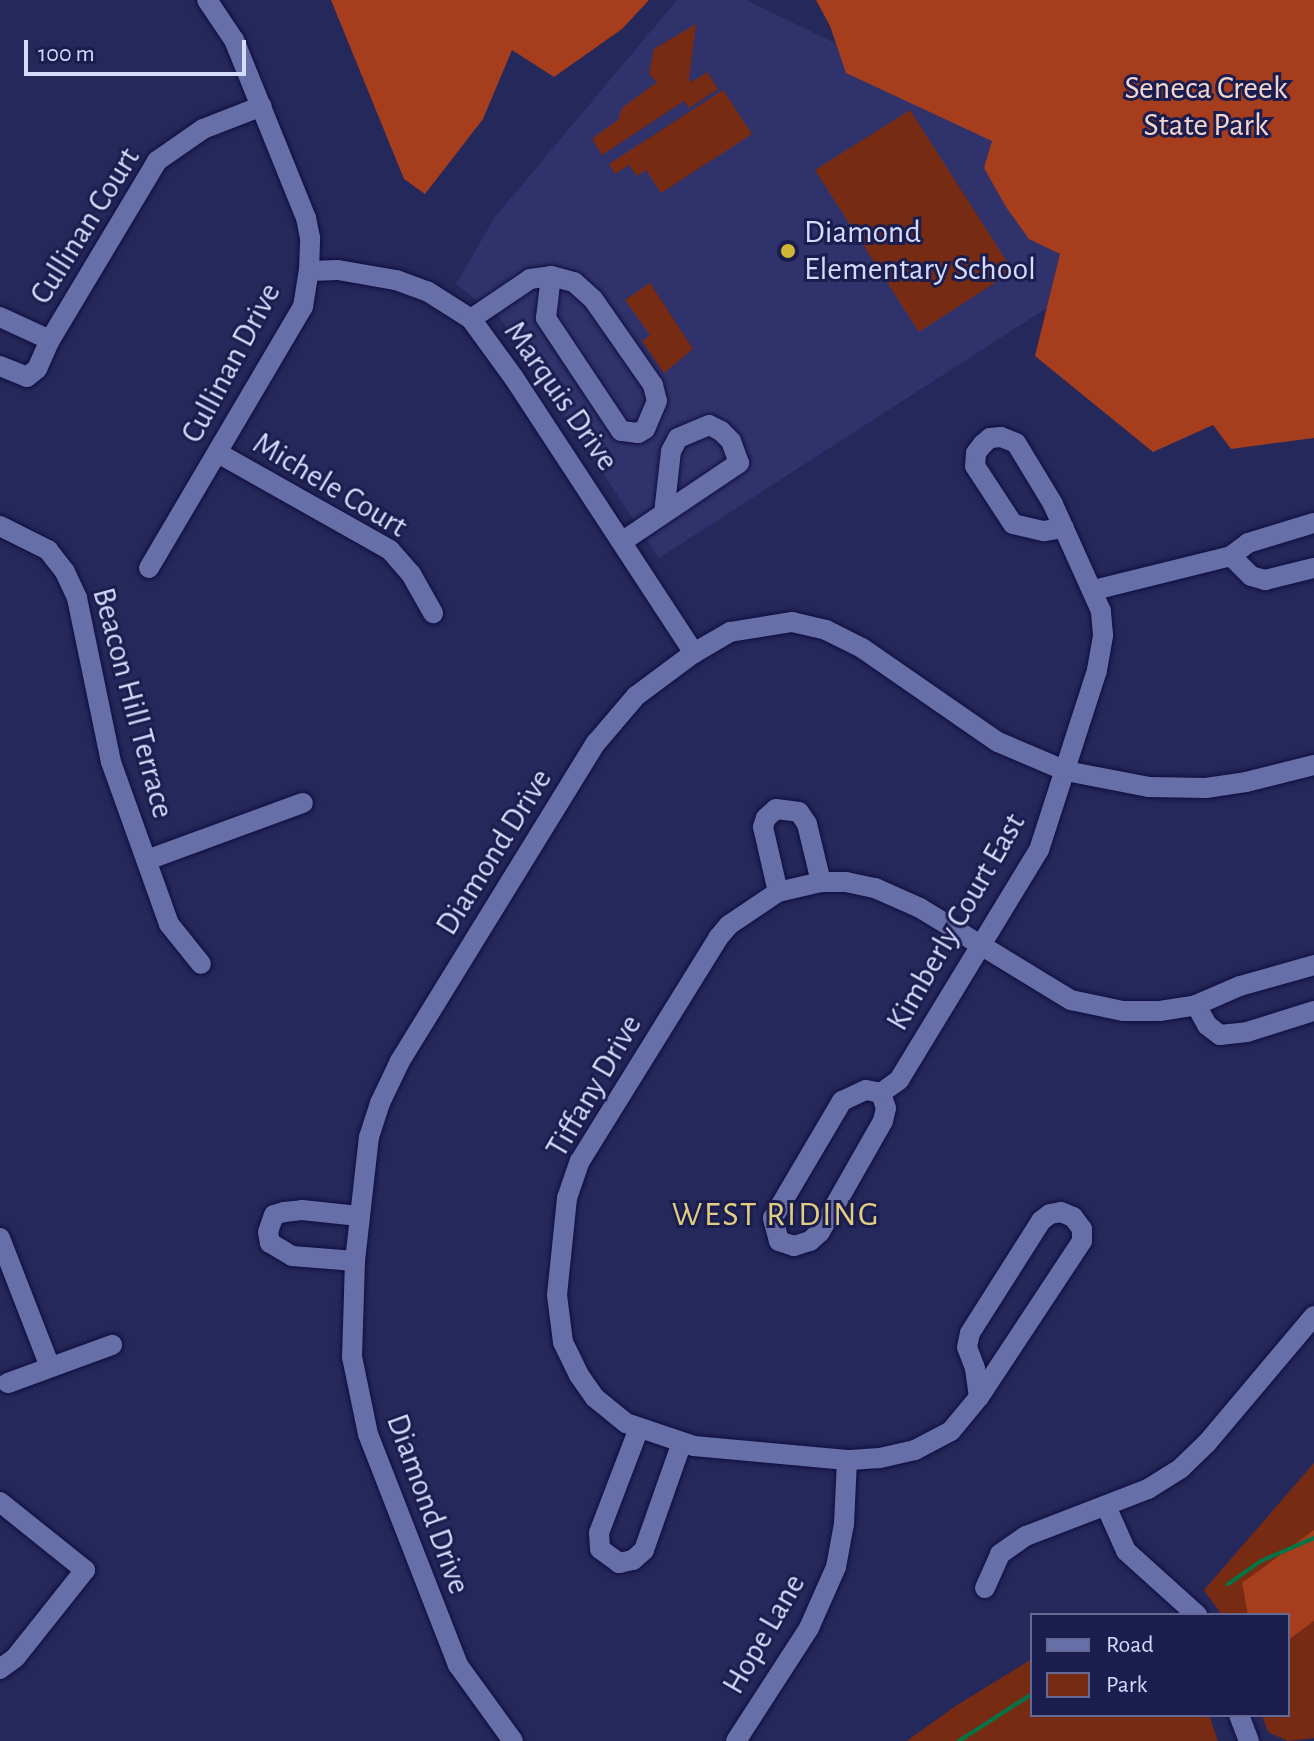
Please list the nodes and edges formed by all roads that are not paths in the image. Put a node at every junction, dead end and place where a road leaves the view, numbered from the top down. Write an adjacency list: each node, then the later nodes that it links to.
1 (207, 0): 2 (street, Cullinan Drive)
2 (262, 106): 3 (street, Cullinan Drive); 7 (street, Cullinan Court)
3 (309, 271): 6 (street, Marquis Drive); 9 (street, Cullinan Drive)
4 (551, 276): 4 (street); 6 (street)
5 (0, 317): 7 (street, Cullinan Court)
6 (471, 319): 14 (street, Marquis Drive)
7 (50, 340): 8 (street, Cullinan Court)
8 (0, 366)
9 (218, 453): 16 (street, Cullinan Drive); 19 (street, Michele Court)
10 (664, 513): 10 (street); 14 (street)
11 (1314, 523): 15 (street)
12 (0, 526): 24 (street, Beacon Hill Terrace)
13 (1064, 528): 13 (street, Kimberly Court East); 18 (street, Kimberly Court East)
14 (623, 541): 20 (street, Marquis Drive)
15 (1231, 556): 17 (street); 18 (street)
16 (149, 568)
17 (1314, 568)
18 (1094, 590): 22 (street, Kimberly Court East)
19 (433, 613)
20 (694, 653): 22 (street, Diamond Drive); 33 (street, Diamond Drive)
21 (1314, 765): 22 (street, Diamond Drive)
22 (1066, 771): 27 (street, Kimberly Court East)
23 (303, 803): 24 (street)
24 (147, 860): 28 (street, Beacon Hill Terrace)
25 (821, 882): 26 (street, Tiffany Drive); 26 (street); 27 (street, Tiffany Drive)
26 (778, 892): 41 (street, Tiffany Drive)
27 (983, 947): 30 (street, Tiffany Drive); 32 (street, Kimberly Court East)
28 (201, 964)
29 (1314, 965): 30 (street, Tiffany Drive)
30 (1196, 1005): 31 (street)
31 (1314, 1011)
32 (881, 1093): 32 (street)
33 (359, 1216): 35 (street, Diamond Drive); 35 (street)
34 (0, 1238): 38 (street)
35 (355, 1261): 50 (street, Diamond Drive)
36 (1314, 1316): 45 (street)
37 (112, 1345): 38 (street)
38 (50, 1367): 39 (street)
39 (8, 1383)
40 (979, 1397): 40 (street, Tiffany Drive); 43 (street, Tiffany Drive)
41 (639, 1428): 42 (street, Tiffany Drive); 42 (street)
42 (682, 1442): 43 (street, Tiffany Drive)
43 (847, 1460): 51 (street, Hope Lane)
44 (0, 1502): 48 (street)
45 (1106, 1506): 46 (street); 47 (street)
46 (985, 1588)
47 (1195, 1613)
48 (0, 1669)
49 (1240, 1717): 52 (street)
50 (513, 1741)
51 (736, 1741)
52 (1249, 1741)

